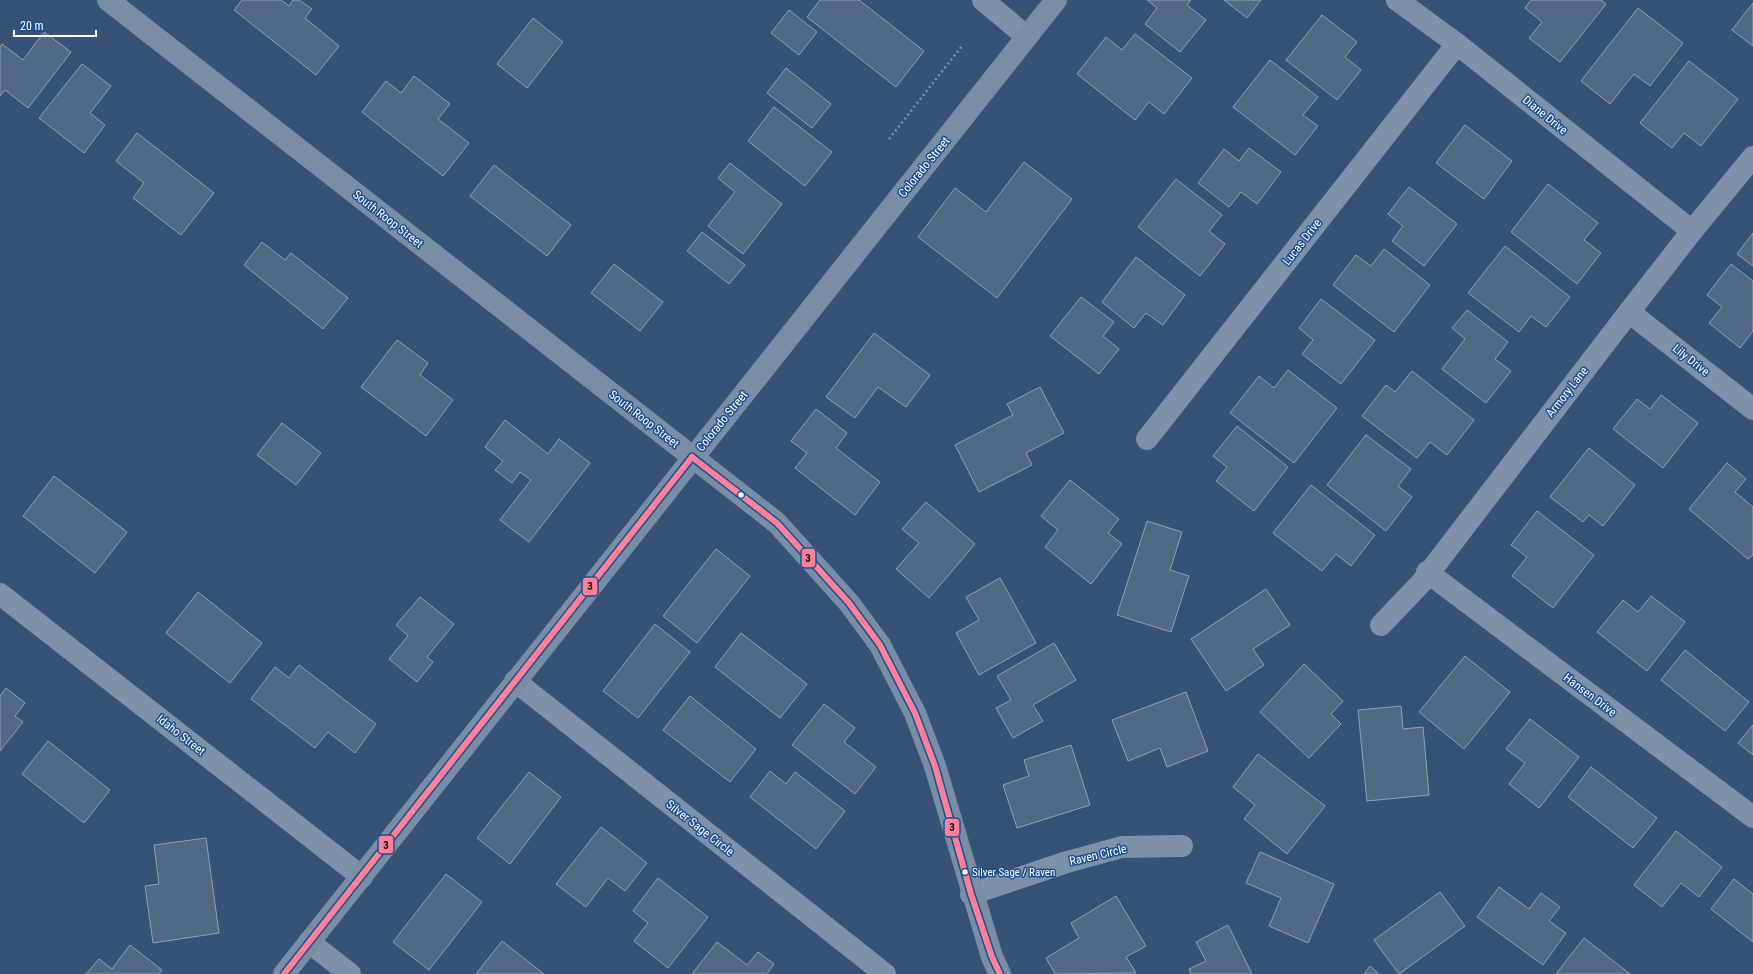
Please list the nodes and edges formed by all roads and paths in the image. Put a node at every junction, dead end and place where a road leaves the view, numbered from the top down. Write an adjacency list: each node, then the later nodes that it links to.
1 (108, 0): 14 (street, South Roop Street)
2 (983, 0): 5 (street)
3 (1056, 0): 5 (street, Colorado Street)
4 (1397, 0): 6 (street, Diane Drive)
5 (1027, 37): 14 (street, Colorado Street)
6 (1457, 44): 10 (street, Diane Drive); 13 (street, Lucas Drive)
7 (962, 46): 8 (path)
8 (889, 139)
9 (1753, 157): 10 (street, Armory Lane)
10 (1692, 231): 11 (street, Armory Lane)
11 (1629, 312): 12 (street, Lily Drive); 15 (street, Armory Lane)
12 (1753, 409)
13 (1147, 439)
14 (692, 457): 18 (street, Colorado Street); 22 (street, South Roop Street)
15 (1427, 572): 17 (street, Armory Lane); 19 (street, Hansen Drive)
16 (0, 594): 21 (street, Idaho Street)
17 (1382, 625)
18 (515, 682): 21 (street, Colorado Street); 26 (street, Silver Sage Circle)
19 (1753, 817)
20 (1182, 846): 22 (street, Raven Circle)
21 (362, 877): 23 (street, Colorado Street)
22 (971, 894): 27 (street, South Roop Street)
23 (309, 942): 24 (street, Colorado Street); 25 (street)
24 (284, 974)
25 (350, 974)
26 (885, 974)
27 (1000, 974)

